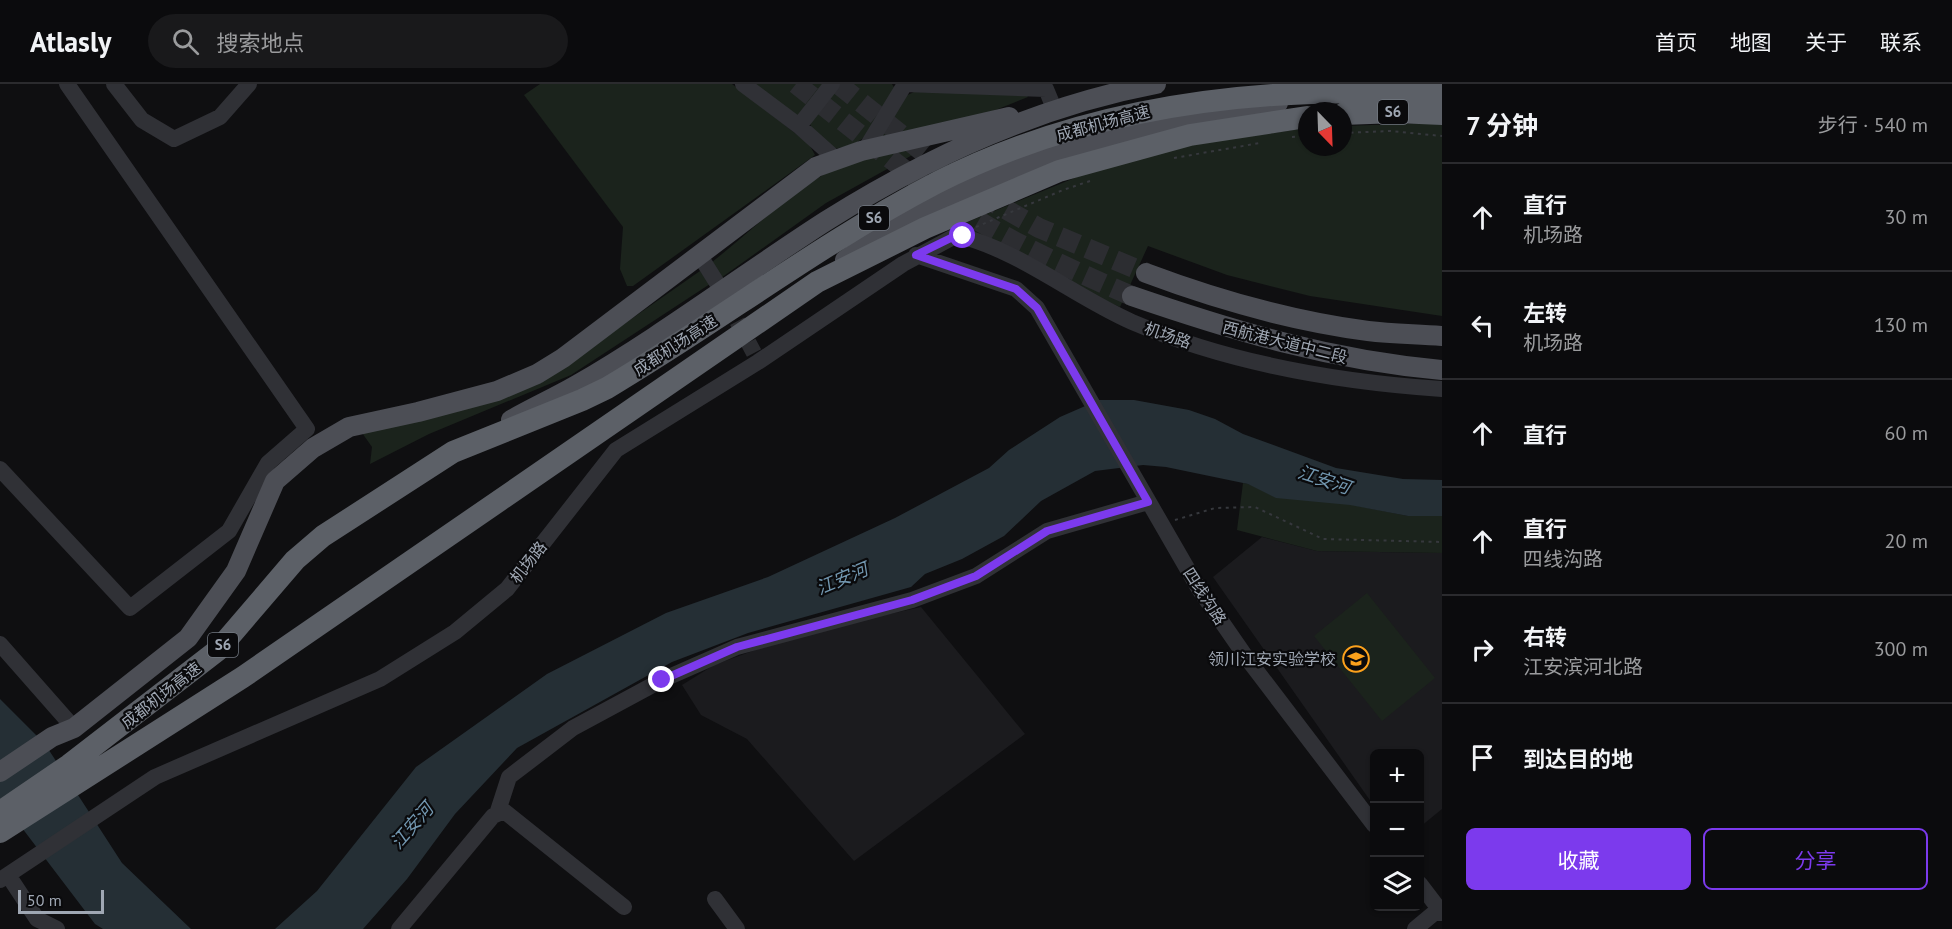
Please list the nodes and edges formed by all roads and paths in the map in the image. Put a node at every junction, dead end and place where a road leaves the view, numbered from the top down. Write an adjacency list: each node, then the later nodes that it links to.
1 (67, 84): 38 (street)
2 (114, 84): 3 (street)
3 (249, 84)
4 (743, 84): 16 (street)
5 (832, 84): 16 (street)
6 (905, 84): 10 (street); 22 (street)
7 (1105, 84): 10 (main road)
8 (1156, 84): 25 (main road)
9 (1373, 84): 31 (main road)
10 (1048, 91): 14 (main road)
11 (1442, 95): 37 (highway, 成都机场高速 / S6)
12 (1352, 114): 13 (highway, S6)
13 (1442, 114)
14 (1009, 117): 22 (main road); 25 (main road)
15 (1298, 118): 31 (highway, 成都机场高速 / S6)
16 (799, 126): 24 (street)
17 (1352, 133): 18 (path)
18 (1442, 136)
19 (1298, 137): 20 (path)
20 (1285, 138)
21 (1262, 142): 23 (path)
22 (865, 150): 24 (main road)
23 (1173, 158)
24 (837, 160): 29 (main road)
25 (899, 179): 37 (main road)
26 (1094, 180): 27 (path)
27 (957, 235): 28 (street, 机场路); 36 (street, 机场路)
28 (916, 255): 39 (street, 四线沟路); 49 (street, 机场路)
29 (700, 256): 32 (street); 43 (main road)
30 (1146, 273): 34 (main road, 西航港大道中二段)
31 (817, 282): 45 (highway, 成都机场高速 / S6)
32 (717, 283)
33 (1132, 296): 35 (main road, 西航港大道中二段)
34 (1442, 336)
35 (1442, 370)
36 (1442, 389)
37 (453, 452): 45 (highway, 成都机场高速 / S6)
38 (0, 470)
39 (1148, 502): 40 (street, 四线沟路); 46 (street)
40 (1161, 525): 41 (path); 47 (street, 四线沟路)
41 (1442, 542)
42 (0, 644): 43 (street)
43 (74, 728): 44 (main road)
44 (0, 772)
45 (74, 773): 48 (highway, 成都机场高速 / S6)
46 (497, 814): 52 (street); 55 (street)
47 (1370, 820)
48 (4, 823)
49 (4, 878): 54 (street)
50 (1424, 890): 53 (street)
51 (715, 899): 56 (street)
52 (624, 907)
53 (1441, 911): 57 (street)
54 (57, 929)
55 (399, 929)
56 (737, 929)
57 (1415, 929)

